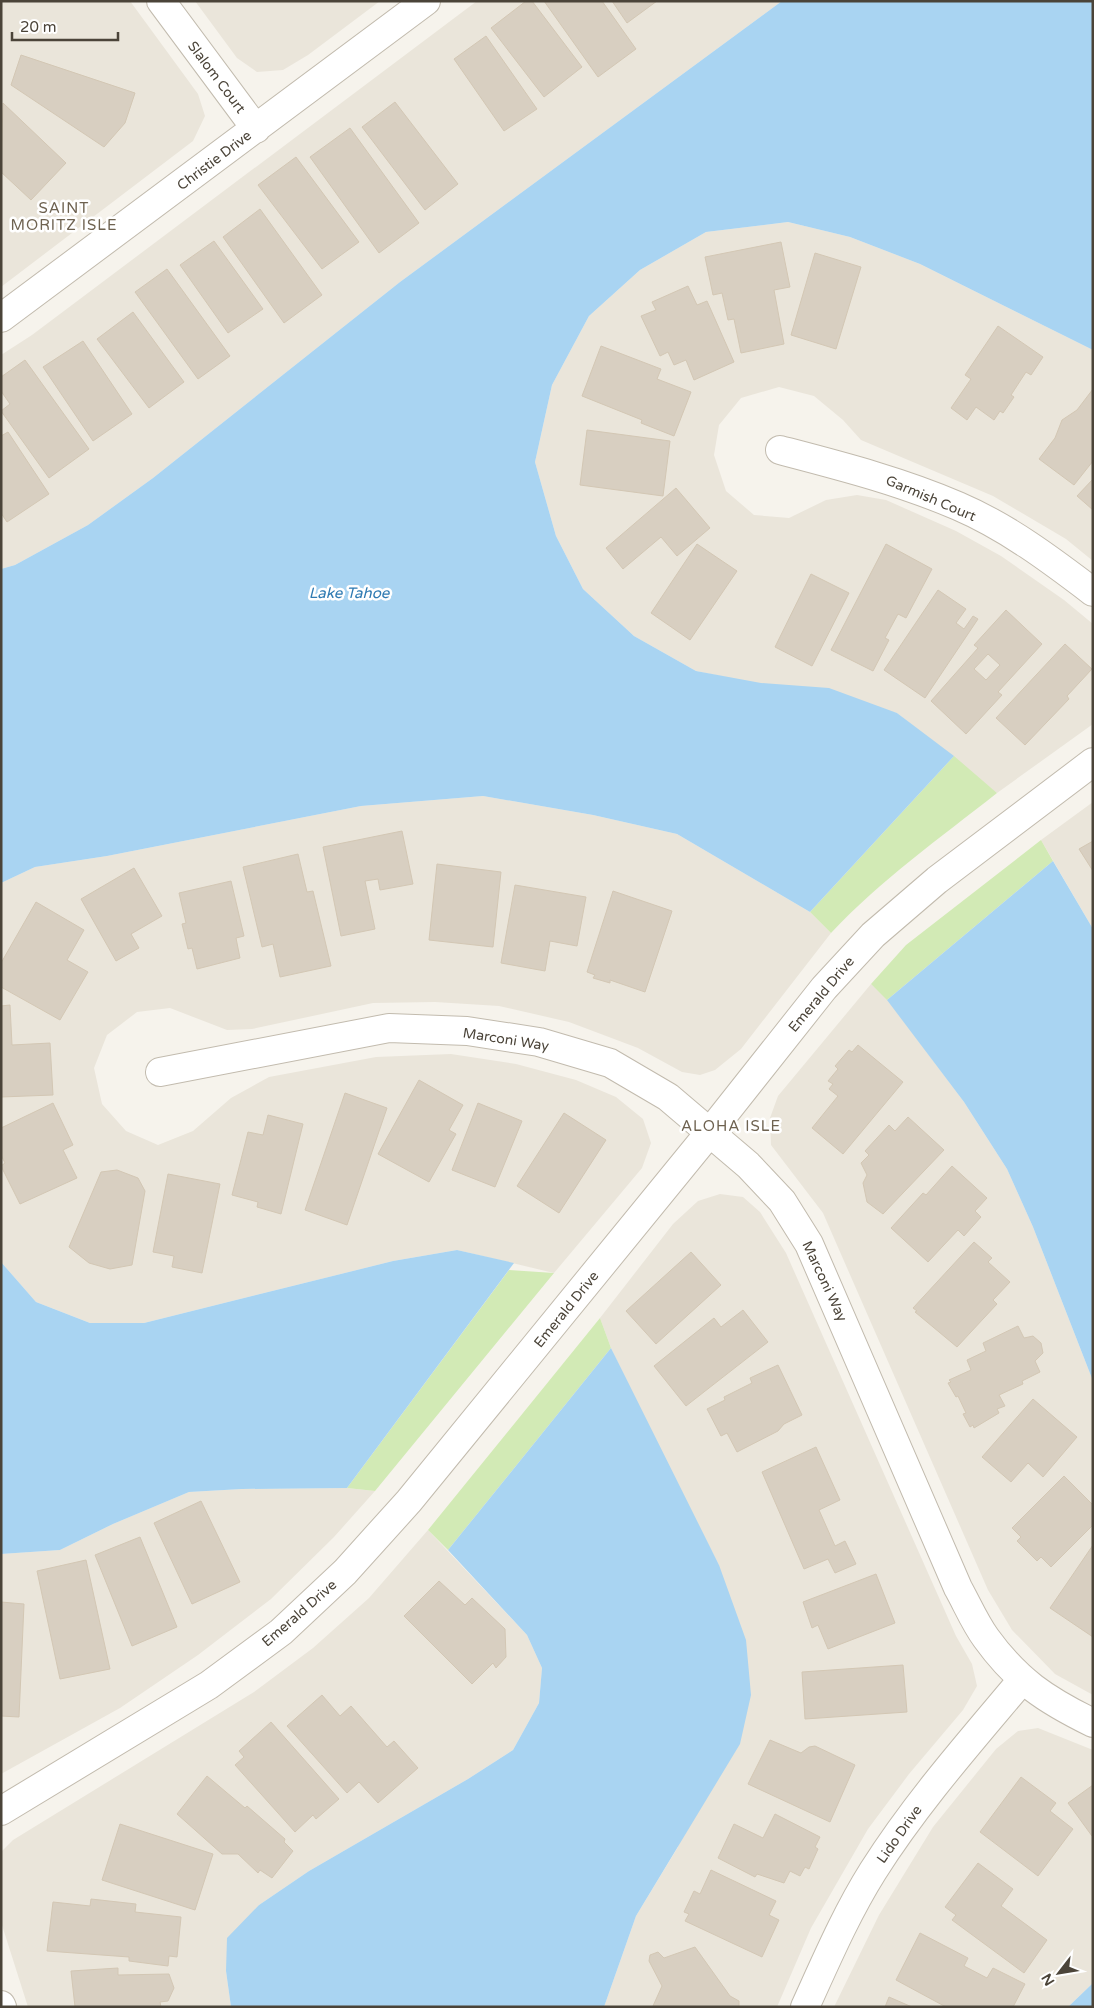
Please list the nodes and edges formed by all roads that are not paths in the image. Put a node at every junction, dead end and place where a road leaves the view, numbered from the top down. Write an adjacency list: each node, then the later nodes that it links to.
1 (161, 1): 3 (street, Slalom Court)
2 (426, 1): 3 (street, Christie Drive)
3 (256, 129): 4 (street, Christie Drive)
4 (1, 318)
5 (780, 450): 6 (street, Garmish Court)
6 (1093, 592)
7 (1093, 762): 9 (street, Emerald Drive)
8 (160, 1072): 9 (street, Marconi Way)
9 (710, 1132): 10 (street, Marconi Way); 12 (street, Emerald Drive)
10 (1022, 1680): 11 (street, Marconi Way); 13 (street, Lido Drive)
11 (1093, 1723)
12 (1, 1811)
13 (805, 2007)

